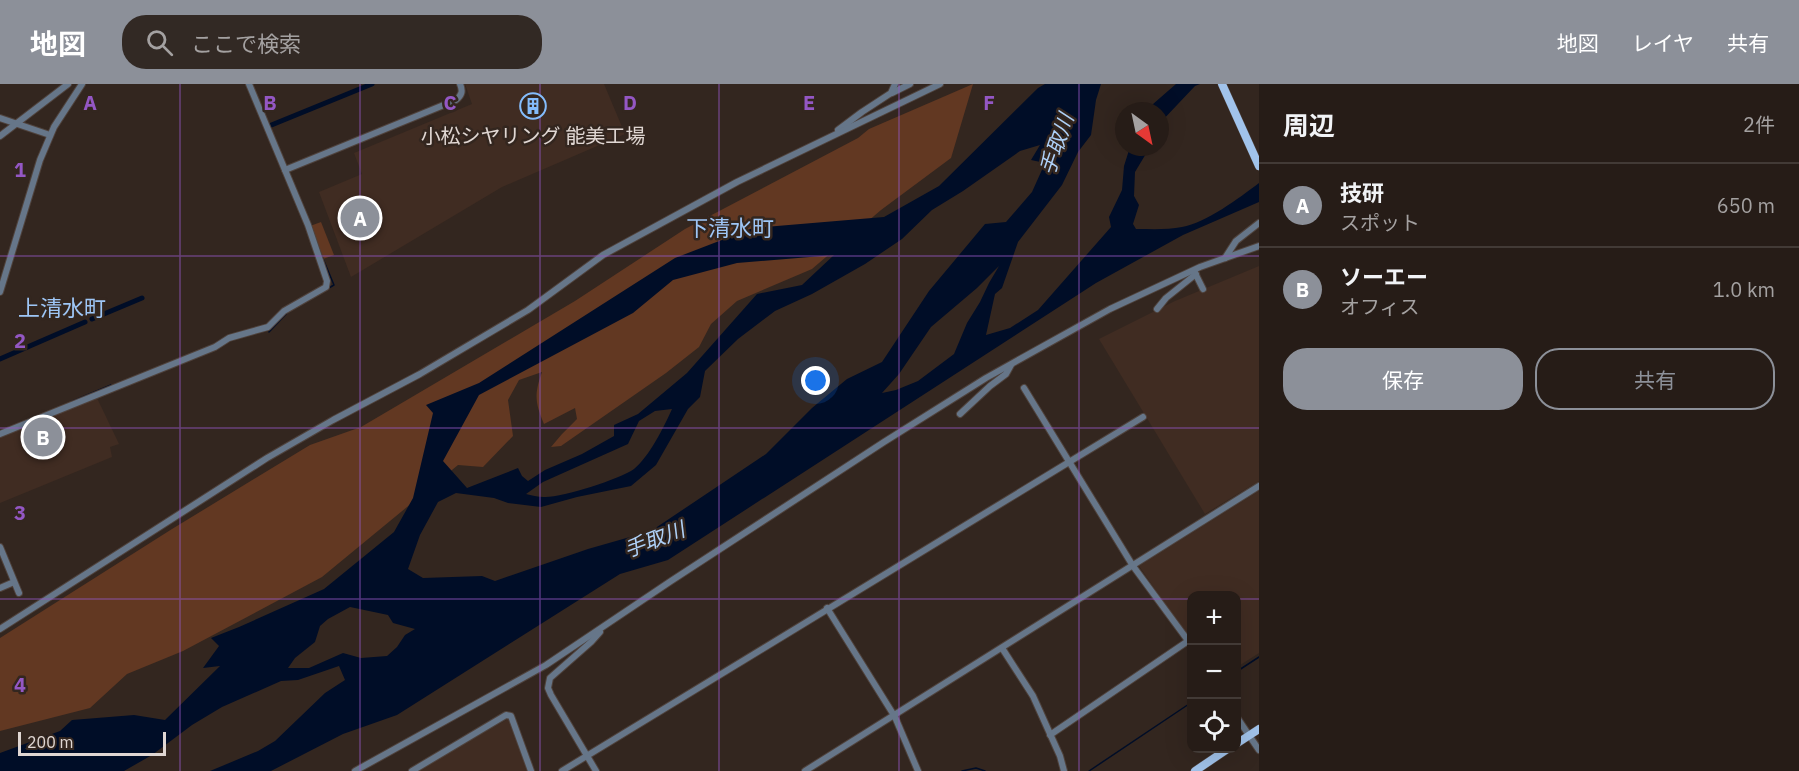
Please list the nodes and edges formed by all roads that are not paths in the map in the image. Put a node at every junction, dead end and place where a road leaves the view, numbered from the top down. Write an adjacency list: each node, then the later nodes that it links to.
1 (82, 84): 12 (street)
2 (249, 84): 16 (street)
3 (460, 84): 16 (street)
4 (895, 84): 9 (street)
5 (910, 84): 9 (street)
6 (940, 84): 14 (street)
7 (1222, 84): 15 (main road)
8 (64, 85): 11 (street)
9 (891, 93): 14 (street)
10 (0, 118): 11 (street)
11 (15, 124): 12 (street); 13 (street)
12 (50, 135): 22 (street)
13 (0, 136)
14 (828, 138): 38 (street)
15 (1259, 166)
16 (285, 170): 28 (street)
17 (1259, 223): 19 (street)
18 (1259, 246): 19 (street)
19 (1225, 258): 20 (street)
20 (1195, 272): 21 (street); 23 (street); 24 (street)
21 (1203, 289)
22 (0, 292)
23 (1157, 309)
24 (1011, 364): 26 (street); 37 (street)
25 (1024, 388): 29 (street)
26 (960, 414)
27 (1143, 417): 29 (street)
28 (0, 434)
29 (1070, 462): 32 (street); 36 (street)
30 (1259, 486): 32 (street)
31 (0, 547): 33 (street)
32 (1133, 566): 39 (street); 41 (street)
33 (14, 582): 34 (street); 35 (street)
34 (0, 588)
35 (19, 593)
36 (827, 608): 42 (street); 50 (street)
37 (602, 628): 50 (street); 51 (street)
38 (0, 629)
39 (1187, 640)
40 (1188, 645): 45 (street)
41 (1002, 648): 42 (street); 45 (street)
42 (892, 715): 56 (street); 57 (street)
43 (1241, 723): 46 (street)
44 (1259, 729): 46 (main road)
45 (1050, 735): 58 (street)
46 (1249, 735): 47 (main road); 48 (street)
47 (1241, 741)
48 (1259, 750)
49 (1222, 753): 59 (main road)
50 (587, 756): 54 (street); 55 (street)
51 (355, 771)
52 (411, 771): 53 (street)
53 (531, 771)
54 (562, 771)
55 (596, 771)
56 (804, 771)
57 (918, 771)
58 (1064, 771)
59 (1195, 771)

